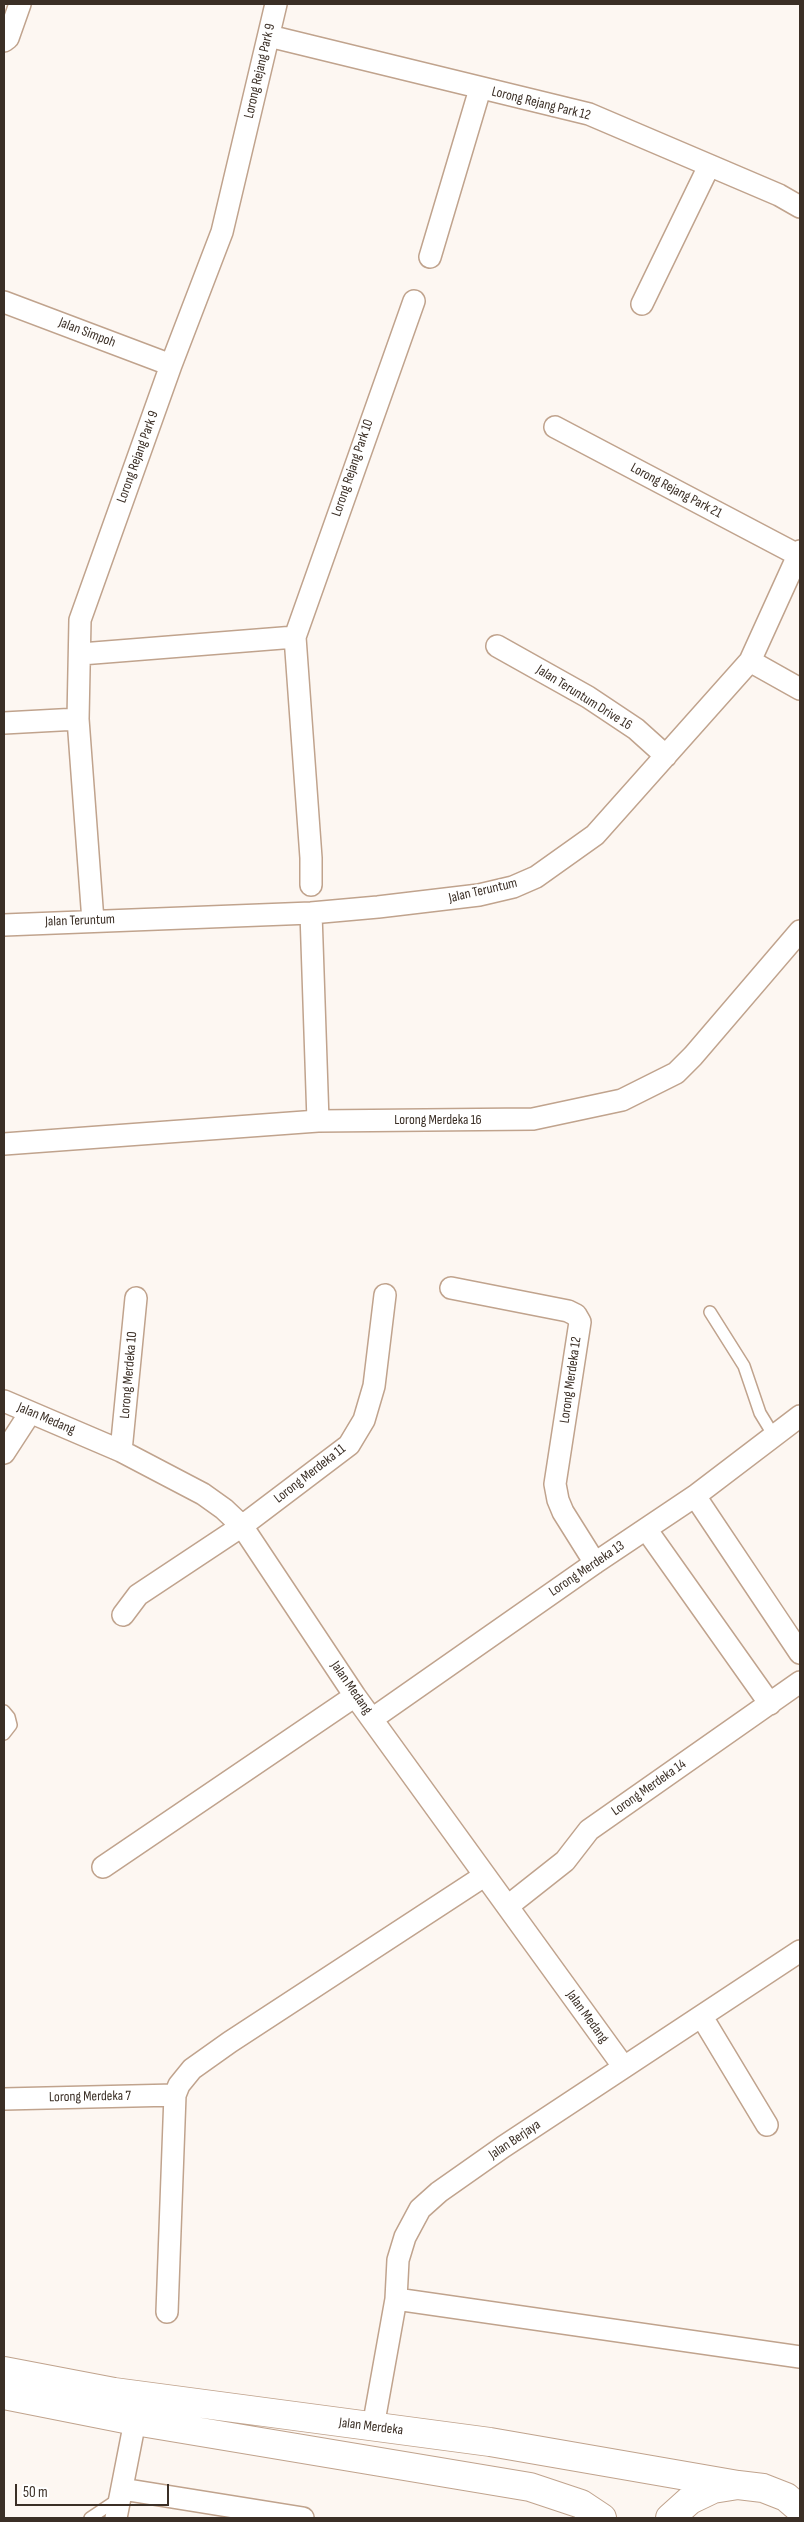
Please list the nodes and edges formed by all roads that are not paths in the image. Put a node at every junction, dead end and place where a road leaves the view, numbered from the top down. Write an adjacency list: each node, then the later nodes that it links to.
1 (20, 4): 4 (street)
2 (276, 4): 3 (street, Lorong Rejang Park 9)
3 (269, 36): 5 (street, Lorong Rejang Park 12); 12 (street, Lorong Rejang Park 9)
4 (4, 41)
5 (480, 89): 6 (street, Lorong Rejang Park 12); 8 (street)
6 (709, 166): 7 (street, Lorong Rejang Park 12); 11 (street)
7 (800, 207)
8 (430, 257)
9 (414, 301): 15 (street, Lorong Rejang Park 10)
10 (4, 302): 12 (street, Jalan Simpoh)
11 (642, 304)
12 (171, 365): 17 (street, Lorong Rejang Park 9)
13 (554, 427): 14 (street, Lorong Rejang Park 21)
14 (799, 553): 18 (street, Jalan Teruntum)
15 (295, 637): 17 (street); 23 (street, Lorong Rejang Park 10)
16 (497, 646): 22 (street, Jalan Teruntum Drive 16)
17 (81, 654): 20 (street, Lorong Rejang Park 9)
18 (750, 660): 19 (street); 22 (street, Jalan Teruntum)
19 (800, 689)
20 (78, 719): 21 (street); 25 (street, Lorong Rejang Park 9)
21 (4, 723)
22 (666, 756): 24 (street, Jalan Teruntum)
23 (311, 885)
24 (311, 913): 25 (street, Jalan Teruntum); 28 (street)
25 (93, 921): 26 (street, Jalan Teruntum)
26 (4, 925)
27 (800, 931): 28 (street, Lorong Merdeka 16)
28 (318, 1120): 29 (street, Lorong Merdeka 16)
29 (4, 1144)
30 (451, 1288): 43 (street, Lorong Merdeka 12)
31 (385, 1295): 41 (street, Lorong Merdeka 11)
32 (136, 1298): 38 (street, Lorong Merdeka 10)
33 (710, 1312): 37 (lane)
34 (4, 1401): 35 (street, Jalan Medang)
35 (30, 1413): 38 (street, Jalan Medang); 39 (street)
36 (800, 1416): 37 (street, Lorong Merdeka 13)
37 (774, 1436): 40 (street, Lorong Merdeka 13)
38 (121, 1451): 41 (street, Jalan Medang)
39 (4, 1453)
40 (695, 1496): 42 (street, Lorong Merdeka 13); 45 (street)
41 (242, 1526): 44 (street, Lorong Merdeka 11); 47 (street, Jalan Medang)
42 (646, 1529): 43 (street, Lorong Merdeka 13); 48 (street)
43 (595, 1563): 50 (street, Lorong Merdeka 13)
44 (123, 1615)
45 (800, 1653)
46 (800, 1682): 48 (street, Lorong Merdeka 14)
47 (355, 1696): 50 (street, Jalan Medang); 52 (street)
48 (770, 1704): 54 (street, Lorong Merdeka 14)
49 (4, 1711): 51 (lane)
50 (372, 1719): 53 (street, Jalan Medang)
51 (4, 1734)
52 (103, 1867)
53 (484, 1876): 54 (street, Jalan Medang); 58 (street)
54 (508, 1906): 57 (street, Jalan Medang)
55 (800, 1951): 56 (street, Jalan Berjaya)
56 (702, 2017): 57 (street, Jalan Berjaya); 60 (street)
57 (623, 2066): 61 (street, Jalan Berjaya)
58 (175, 2095): 59 (street, Lorong Merdeka 7); 62 (street)
59 (4, 2099)
60 (767, 2125)
61 (396, 2299): 63 (street); 67 (street, Jalan Berjaya)
62 (167, 2312)
63 (800, 2357)
64 (4, 2371): 67 (main road, Jalan Merdeka)
65 (4, 2395): 66 (main road)
66 (136, 2421): 69 (street); 73 (main road)
67 (373, 2427): 68 (main road, Jalan Merdeka)
68 (738, 2485): 70 (main road); 74 (main road)
69 (119, 2502): 71 (lane); 72 (street)
70 (795, 2502)
71 (90, 2518)
72 (303, 2518)
73 (602, 2518)
74 (670, 2518)

